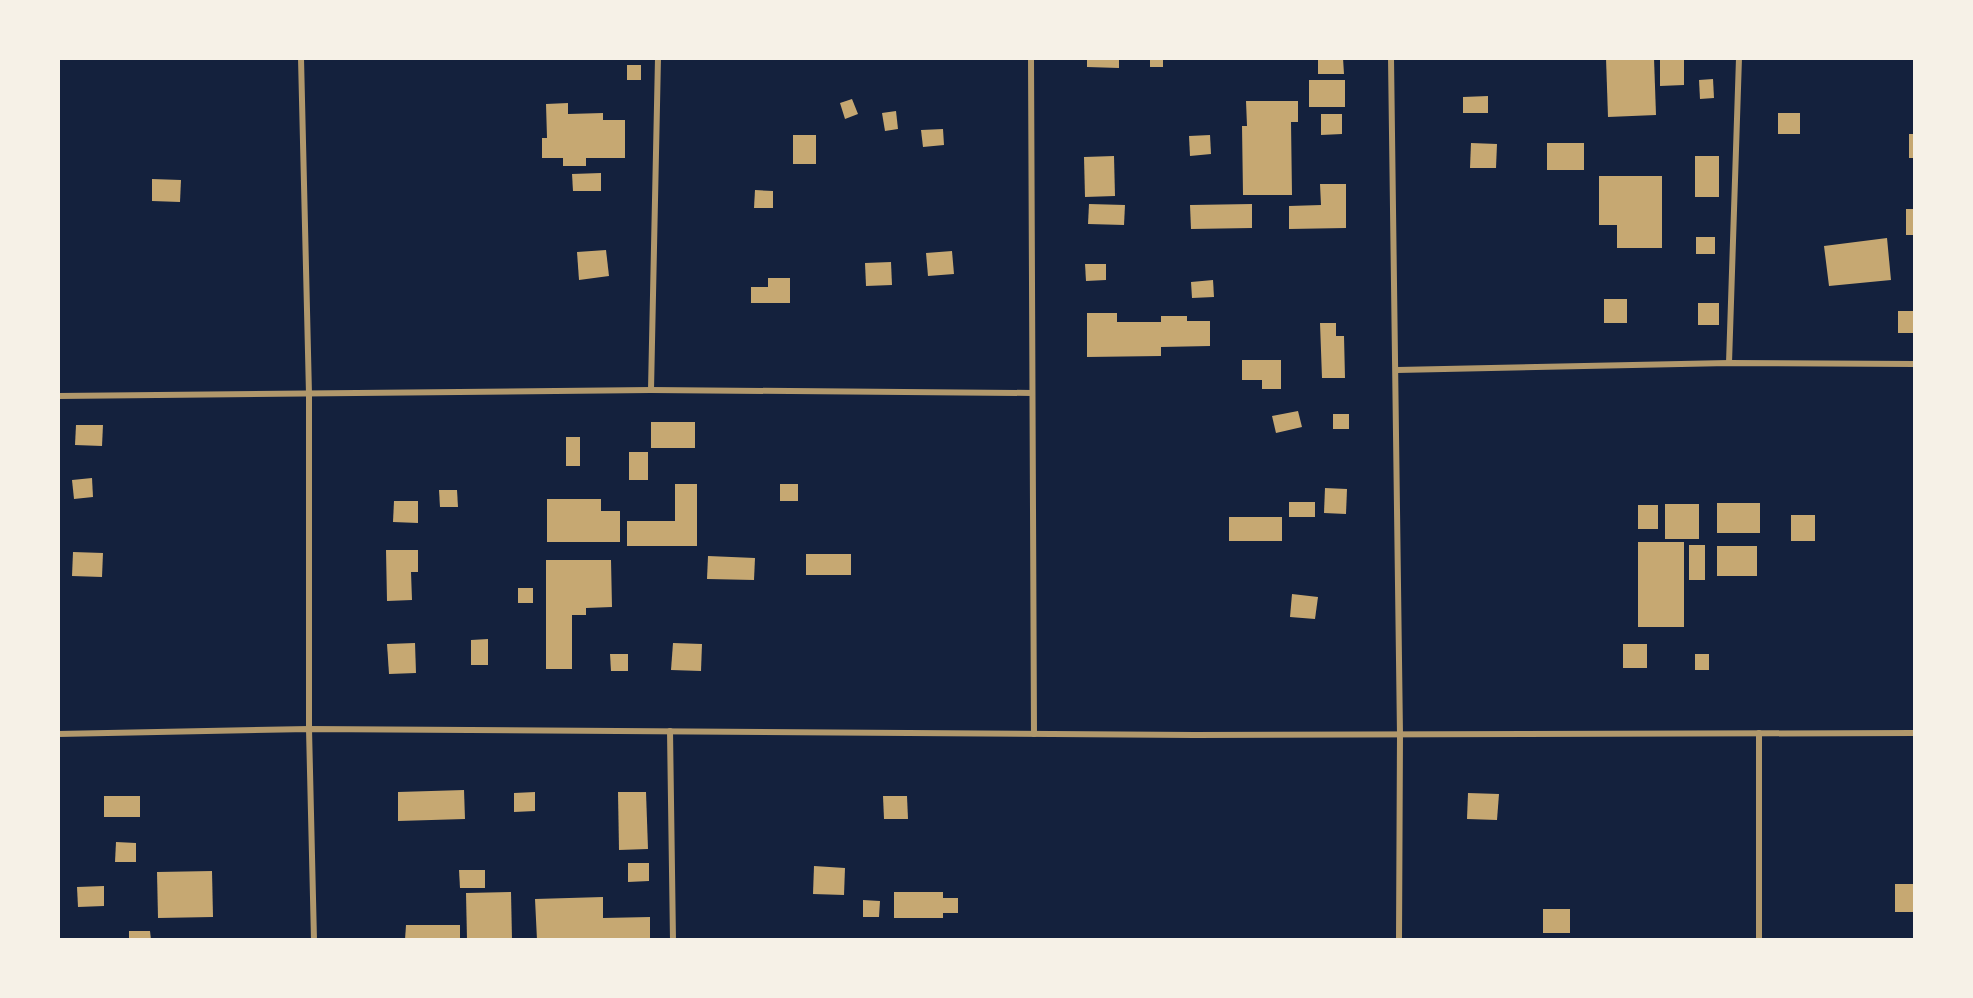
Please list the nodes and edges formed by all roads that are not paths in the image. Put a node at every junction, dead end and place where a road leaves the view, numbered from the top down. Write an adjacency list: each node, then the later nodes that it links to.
1 (301, 58): 11 (street)
2 (658, 58): 9 (street)
3 (1031, 58): 10 (street)
4 (1391, 58): 8 (street)
5 (1739, 58): 6 (street)
6 (1729, 363): 7 (street); 8 (street)
7 (1914, 364)
8 (1396, 370): 19 (street)
9 (651, 390): 10 (street); 11 (street)
10 (1032, 393): 18 (street)
11 (309, 394): 12 (street); 13 (street)
12 (58, 396)
13 (309, 729): 14 (street); 17 (street); 20 (street)
14 (670, 731): 18 (street); 21 (street)
15 (1759, 733): 16 (street); 19 (street); 23 (street)
16 (1914, 733)
17 (58, 734)
18 (1034, 734): 19 (street)
19 (1400, 735): 22 (street)
20 (314, 939)
21 (673, 939)
22 (1399, 939)
23 (1759, 939)

